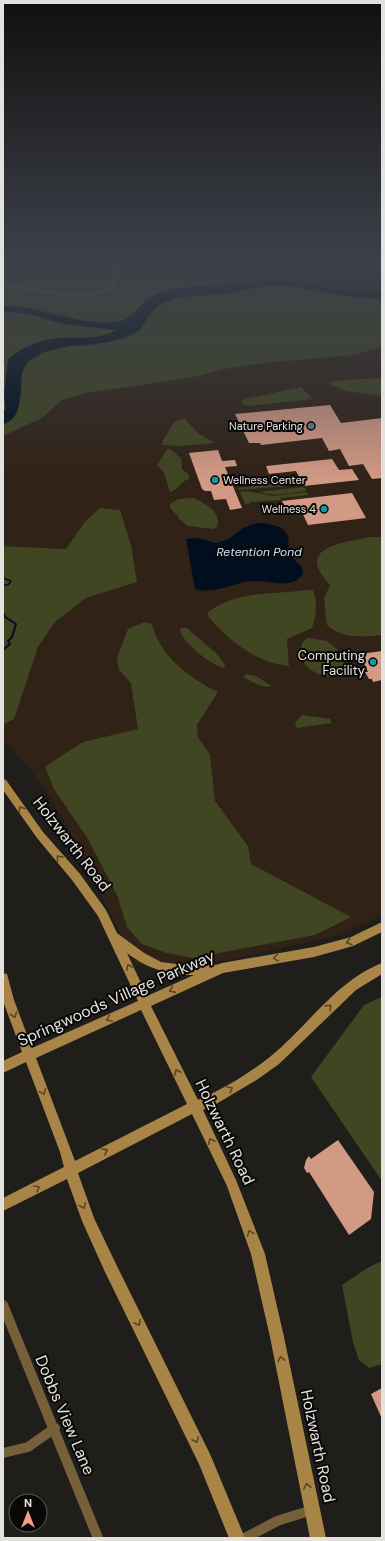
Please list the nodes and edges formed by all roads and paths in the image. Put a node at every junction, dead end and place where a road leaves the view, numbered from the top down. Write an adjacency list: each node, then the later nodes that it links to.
1 (3, 783): 3 (main road, Holzwarth Road, one-way to 1)
2 (382, 927): 4 (main road, Springwoods Village Parkway, one-way to 4)
3 (113, 934): 4 (main road); 7 (main road, Holzwarth Road, one-way to 3)
4 (222, 968): 7 (main road, Springwoods Village Parkway, one-way to 7)
5 (382, 968): 10 (main road, one-way to 5)
6 (3, 978): 8 (main road, one-way to 8)
7 (144, 1003): 8 (main road, Springwoods Village Parkway, one-way to 8); 10 (main road, Holzwarth Road, one-way to 7)
8 (29, 1056): 9 (main road, Springwoods Village Parkway); 11 (main road, one-way to 11)
9 (3, 1067)
10 (195, 1107): 11 (main road, one-way to 10); 16 (main road, Holzwarth Road, one-way to 10)
11 (71, 1169): 12 (main road, one-way to 11); 18 (main road, one-way to 18)
12 (3, 1205)
13 (3, 1305): 14 (street, Dobbs View Lane)
14 (55, 1428): 15 (street); 17 (street, Dobbs View Lane)
15 (3, 1453)
16 (312, 1510): 19 (street); 20 (main road, Holzwarth Road)
17 (98, 1538)
18 (237, 1538)
19 (245, 1538)
20 (318, 1538)

